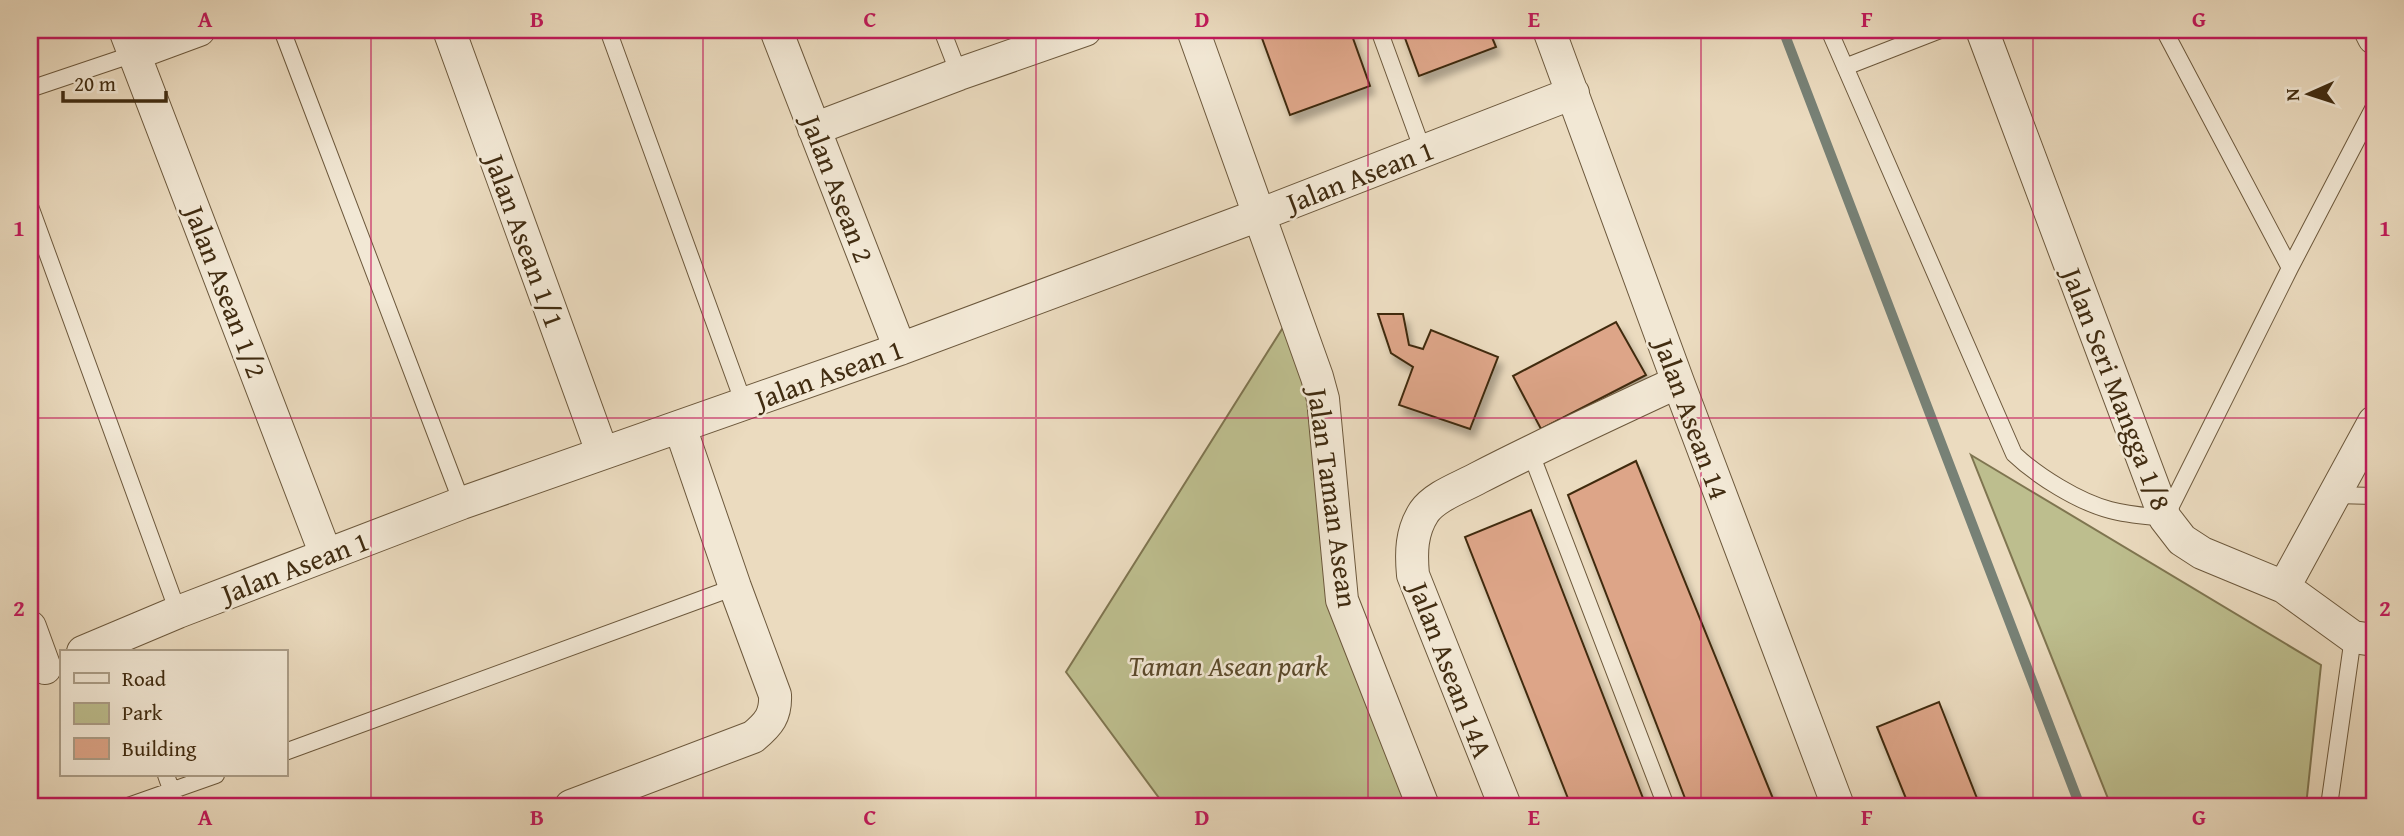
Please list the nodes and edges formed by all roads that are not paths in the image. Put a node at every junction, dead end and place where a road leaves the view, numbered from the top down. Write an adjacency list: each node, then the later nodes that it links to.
1 (199, 30): 17 (street)
2 (282, 30): 37 (lane)
3 (449, 30): 34 (street, Jalan Asean 1/1)
4 (608, 30): 30 (lane)
5 (776, 30): 23 (street, Jalan Asean 2)
6 (942, 30): 19 (lane)
7 (1085, 30): 19 (street)
8 (1193, 30): 26 (street, Jalan Taman Asean)
9 (1379, 30): 24 (lane)
10 (1549, 30): 21 (street, Jalan Asean 14)
11 (1829, 30): 18 (lane)
12 (1940, 30): 18 (lane)
13 (1982, 30): 38 (street, Jalan Seri Mangga 1/8)
14 (2164, 30): 27 (lane)
15 (2370, 30): 16 (street)
16 (2374, 38)
17 (130, 42): 20 (lane); 39 (street, Jalan Asean 1/2)
18 (1845, 67): 38 (lane)
19 (959, 74): 23 (street)
20 (30, 89)
21 (1573, 93): 24 (street, Jalan Asean 1); 29 (street, Jalan Asean 14)
22 (2374, 107): 27 (lane)
23 (814, 129): 28 (street, Jalan Asean 2)
24 (1423, 151): 26 (street, Jalan Asean 1)
25 (30, 206): 42 (lane)
26 (1259, 215): 28 (street, Jalan Asean 1); 54 (street, Jalan Taman Asean)
27 (2290, 268): 38 (lane)
28 (900, 349): 30 (street, Jalan Asean 1)
29 (1678, 382): 33 (street); 57 (street, Jalan Asean 14)
30 (744, 404): 32 (street, Jalan Asean 1)
31 (2374, 422): 35 (street)
32 (680, 427): 34 (street, Jalan Asean 1); 40 (street)
33 (1530, 451): 55 (street, Jalan Asean 14A); 56 (lane)
34 (602, 452): 37 (street, Jalan Asean 1)
35 (2335, 495): 36 (lane); 41 (street)
36 (2374, 496)
37 (462, 503): 39 (street, Jalan Asean 1)
38 (2165, 518): 41 (street, Jalan Seri Mangga 1/8)
39 (326, 555): 42 (street, Jalan Asean 1)
40 (735, 587): 48 (lane); 53 (street)
41 (2284, 587): 44 (street, Jalan Seri Mangga 1/8)
42 (177, 612): 45 (street, Jalan Asean 1)
43 (30, 627): 47 (street)
44 (2364, 638): 58 (lane)
45 (119, 645): 46 (street, Jalan Asean 1)
46 (93, 650)
47 (45, 668)
48 (287, 751)
49 (209, 776): 50 (lane)
50 (169, 782): 51 (lane); 52 (lane)
51 (128, 806)
52 (177, 806)
53 (571, 806)
54 (1423, 806)
55 (1505, 806)
56 (1665, 806)
57 (1838, 806)
58 (2329, 806)

